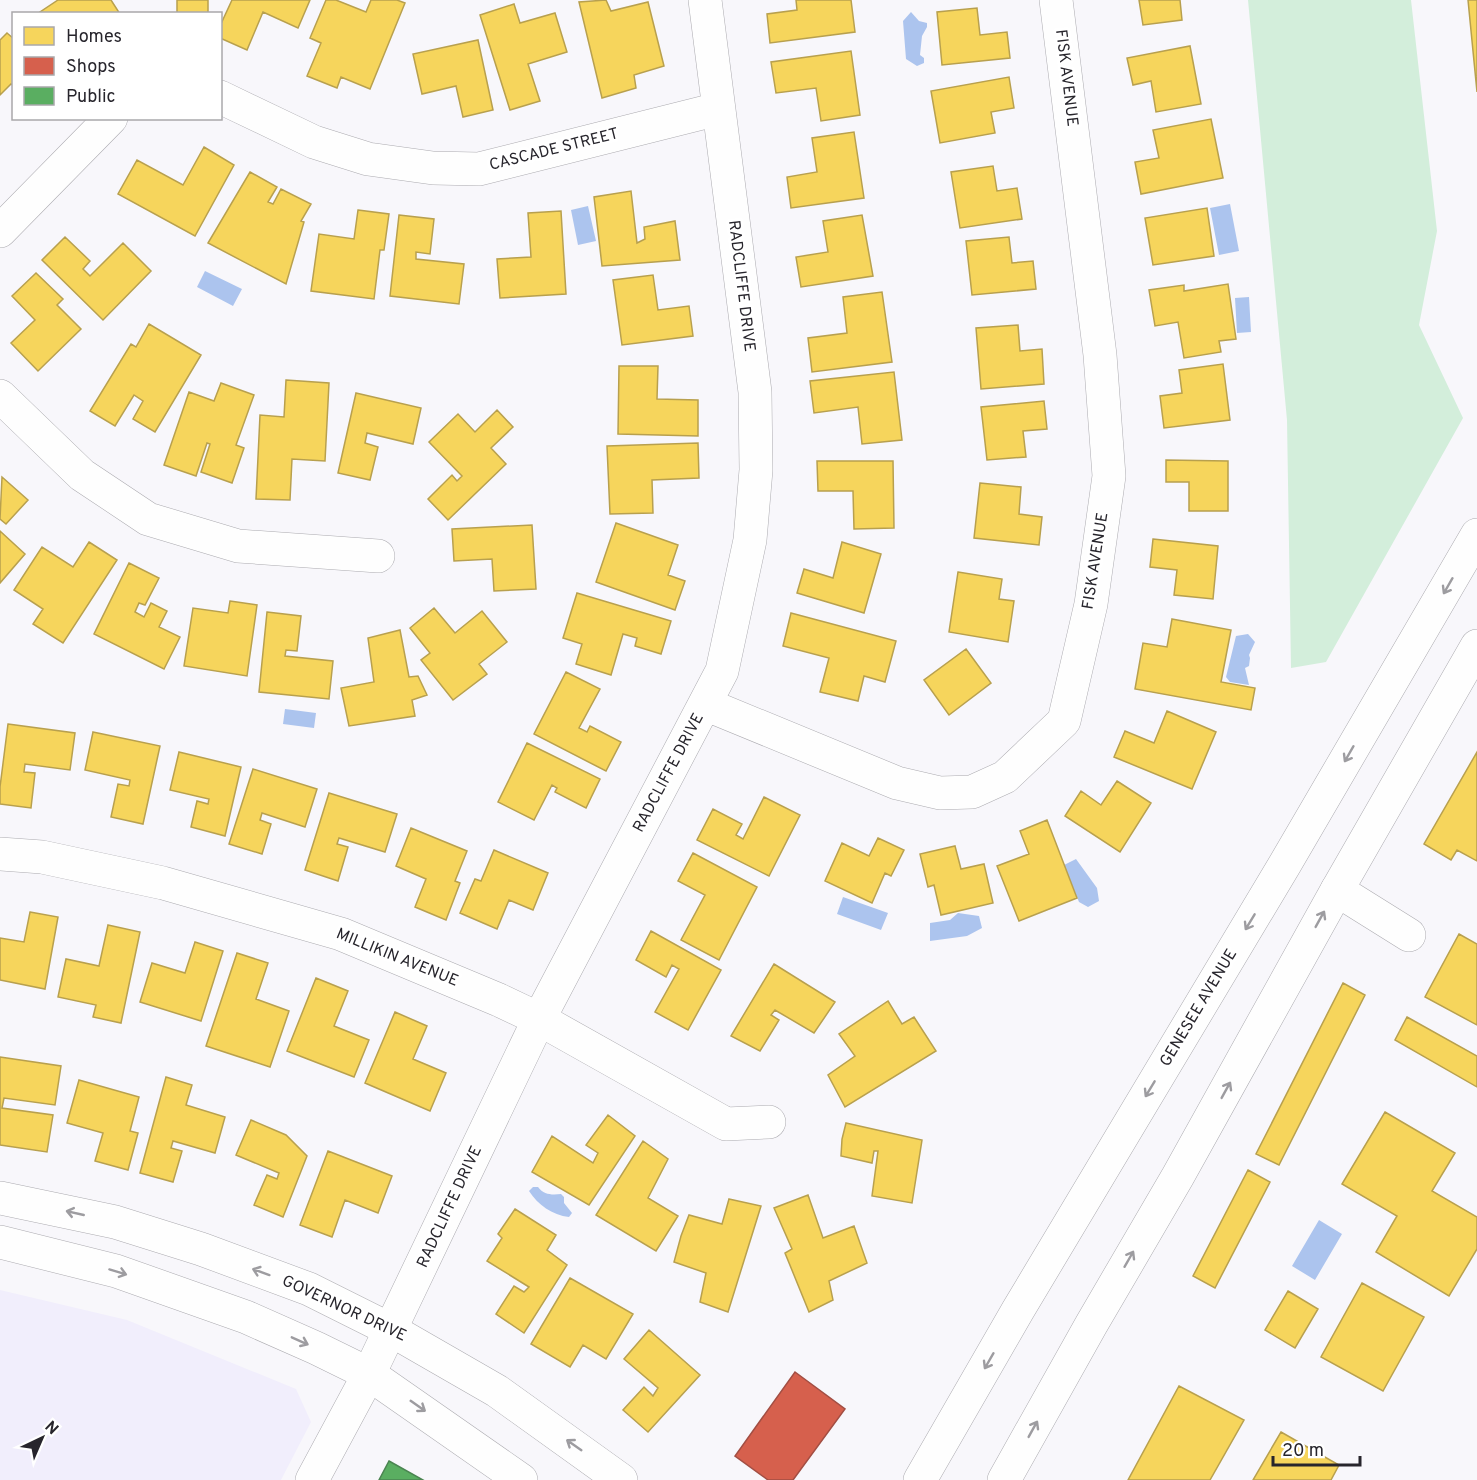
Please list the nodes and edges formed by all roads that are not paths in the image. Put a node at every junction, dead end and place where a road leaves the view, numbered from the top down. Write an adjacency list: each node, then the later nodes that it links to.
1 (705, 0): 4 (street, RADCLIFFE DRIVE)
2 (1056, 0): 11 (street, FISK AVENUE)
3 (222, 98): 4 (street, CASCADE STREET)
4 (718, 109): 11 (street, RADCLIFFE DRIVE)
5 (109, 120): 6 (street)
6 (0, 231)
7 (0, 396): 9 (street)
8 (1477, 535): 24 (street, GENESEE AVENUE, one-way to 24)
9 (378, 556)
10 (1477, 646): 13 (street)
11 (705, 704): 15 (street, RADCLIFFE DRIVE)
12 (0, 854): 15 (street, MILLIKIN AVENUE)
13 (1337, 890): 14 (street); 25 (street, one-way to 13)
14 (1408, 935)
15 (539, 1019): 16 (street, MILLIKIN AVENUE); 19 (street, RADCLIFFE DRIVE)
16 (769, 1122)
17 (0, 1198): 19 (street, GOVERNOR DRIVE, one-way to 17)
18 (0, 1242): 20 (street, one-way to 20)
19 (391, 1330): 20 (street, RADCLIFFE DRIVE); 23 (street, GOVERNOR DRIVE, one-way to 19)
20 (369, 1374): 21 (street, RADCLIFFE DRIVE); 22 (street, one-way to 22)
21 (312, 1480)
22 (521, 1480)
23 (621, 1480)
24 (920, 1480)
25 (1004, 1480)

